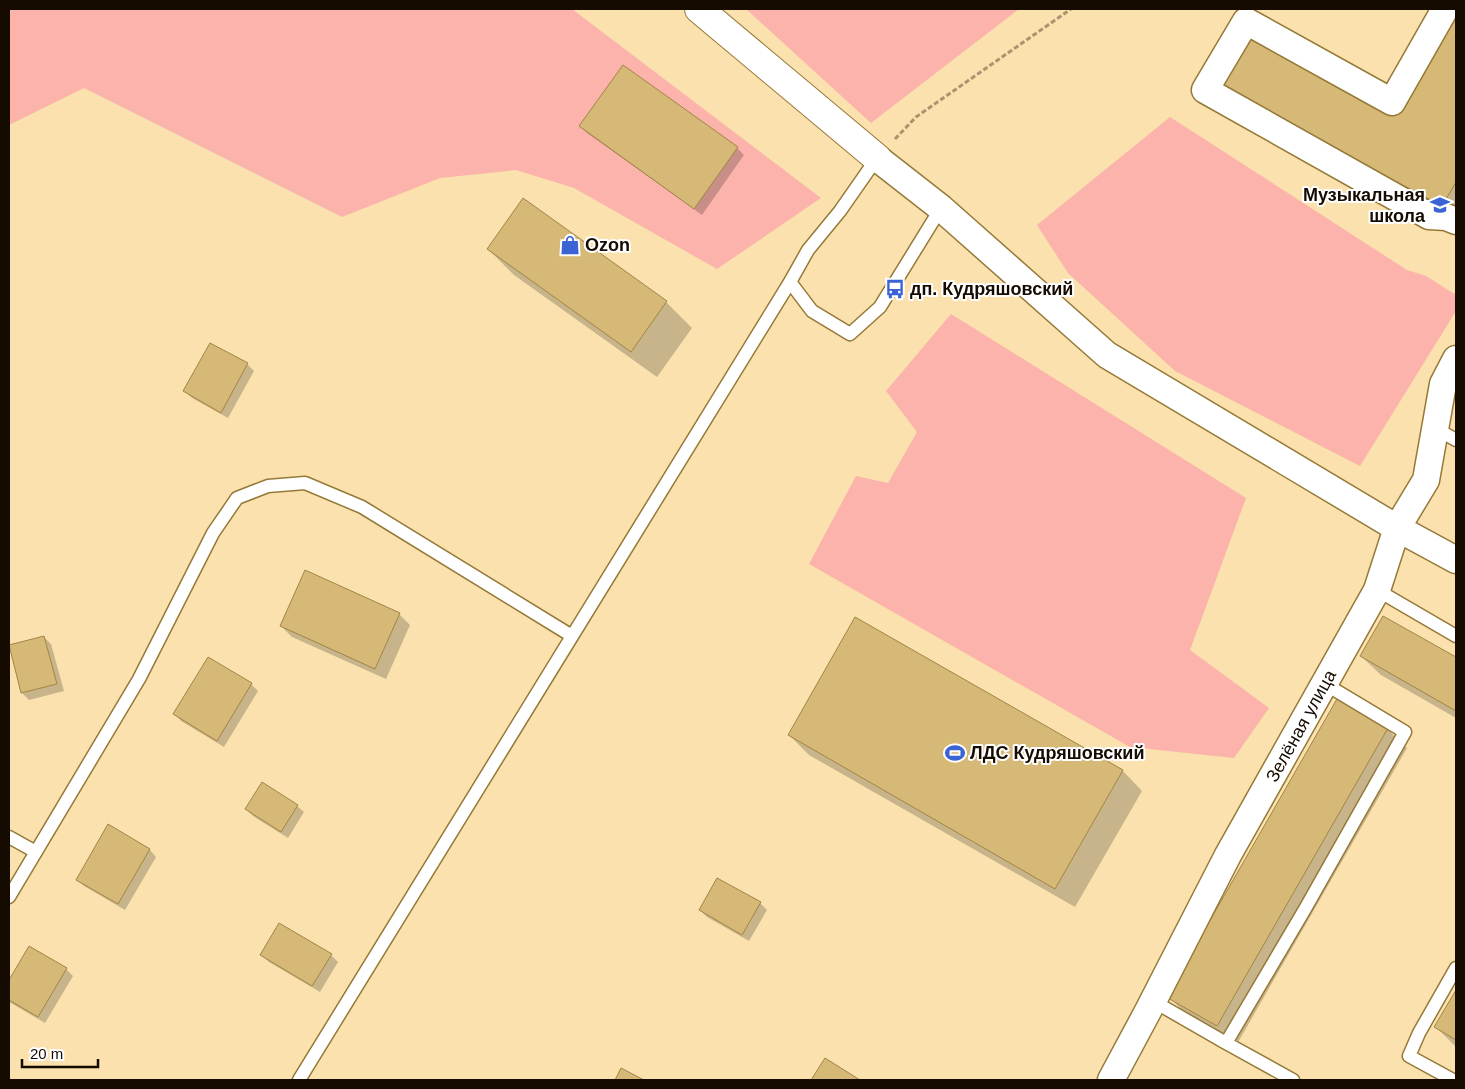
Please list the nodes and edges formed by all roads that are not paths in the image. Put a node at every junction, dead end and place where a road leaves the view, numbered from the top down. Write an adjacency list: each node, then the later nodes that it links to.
1 (699, 9): 3 (street)
2 (1444, 9): 5 (street)
3 (877, 158): 4 (street); 6 (lane)
4 (941, 208): 6 (lane); 9 (street)
5 (1456, 221)
6 (790, 282): 12 (lane)
7 (1456, 359): 8 (street, Зелёная улица)
8 (1446, 434): 9 (street, Зелёная улица)
9 (1398, 528): 10 (street); 11 (street, Зелёная улица)
10 (1456, 560)
11 (1377, 590): 13 (lane); 14 (street, Зелёная улица)
12 (572, 636): 16 (lane); 21 (lane)
13 (1456, 636)
14 (1324, 684): 19 (street, Зелёная улица); 20 (lane)
15 (9, 836): 16 (lane)
16 (36, 852): 17 (lane)
17 (9, 897)
18 (1456, 968): 24 (lane)
19 (1153, 1001): 20 (lane); 22 (street, Зелёная улица)
20 (1226, 1043): 23 (lane)
21 (299, 1080)
22 (1111, 1080)
23 (1293, 1080)
24 (1453, 1080)

